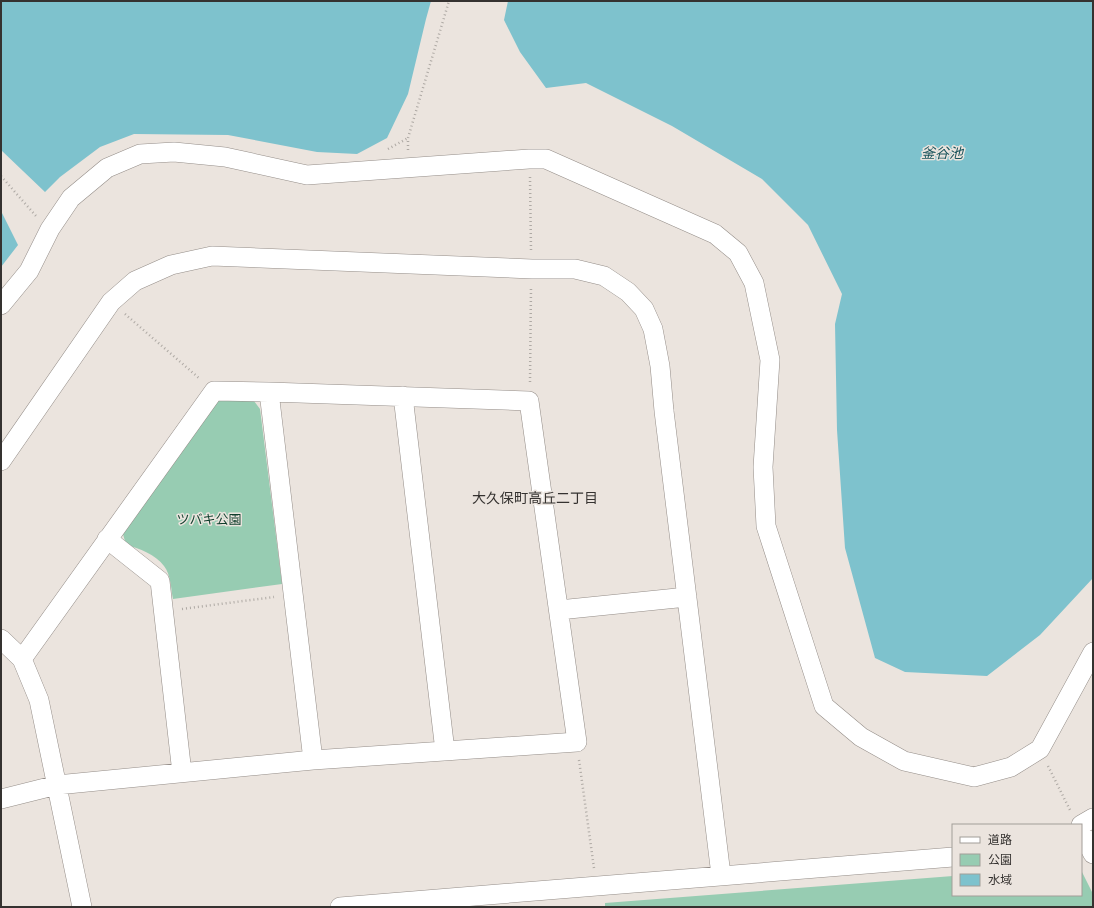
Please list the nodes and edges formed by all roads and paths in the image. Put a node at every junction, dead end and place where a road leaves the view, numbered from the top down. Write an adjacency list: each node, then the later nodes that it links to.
1 (449, 1): 3 (path)
2 (529, 159): 3 (street); 6 (path); 23 (street)
3 (408, 168): 5 (street)
4 (1, 176): 5 (path)
5 (50, 229): 8 (street)
6 (532, 269): 7 (street); 12 (path); 16 (street)
7 (111, 302): 9 (path); 13 (street)
8 (1, 305)
9 (214, 391): 10 (street); 14 (street)
10 (269, 392): 11 (street); 15 (street)
11 (402, 396): 12 (street); 24 (street)
12 (529, 401): 17 (street)
13 (1, 461)
14 (108, 539): 18 (street); 21 (street)
15 (293, 594): 18 (path); 25 (street)
16 (686, 597): 17 (street); 34 (street)
17 (559, 610): 22 (street)
18 (163, 612): 26 (street)
19 (1, 639): 21 (street)
20 (1093, 652): 23 (street)
21 (22, 659): 27 (street)
22 (577, 742): 24 (street); 35 (path)
23 (1040, 749): 29 (path)
24 (444, 751): 25 (street)
25 (313, 760): 26 (street)
26 (182, 773): 27 (street)
27 (57, 785): 28 (street); 36 (street)
28 (1, 799)
29 (1076, 818): 30 (street)
30 (1093, 818)
31 (1082, 833): 32 (street)
32 (1093, 854)
33 (952, 857): 34 (street)
34 (721, 875): 35 (street)
35 (596, 887): 37 (street)
36 (82, 907)
37 (340, 907)

